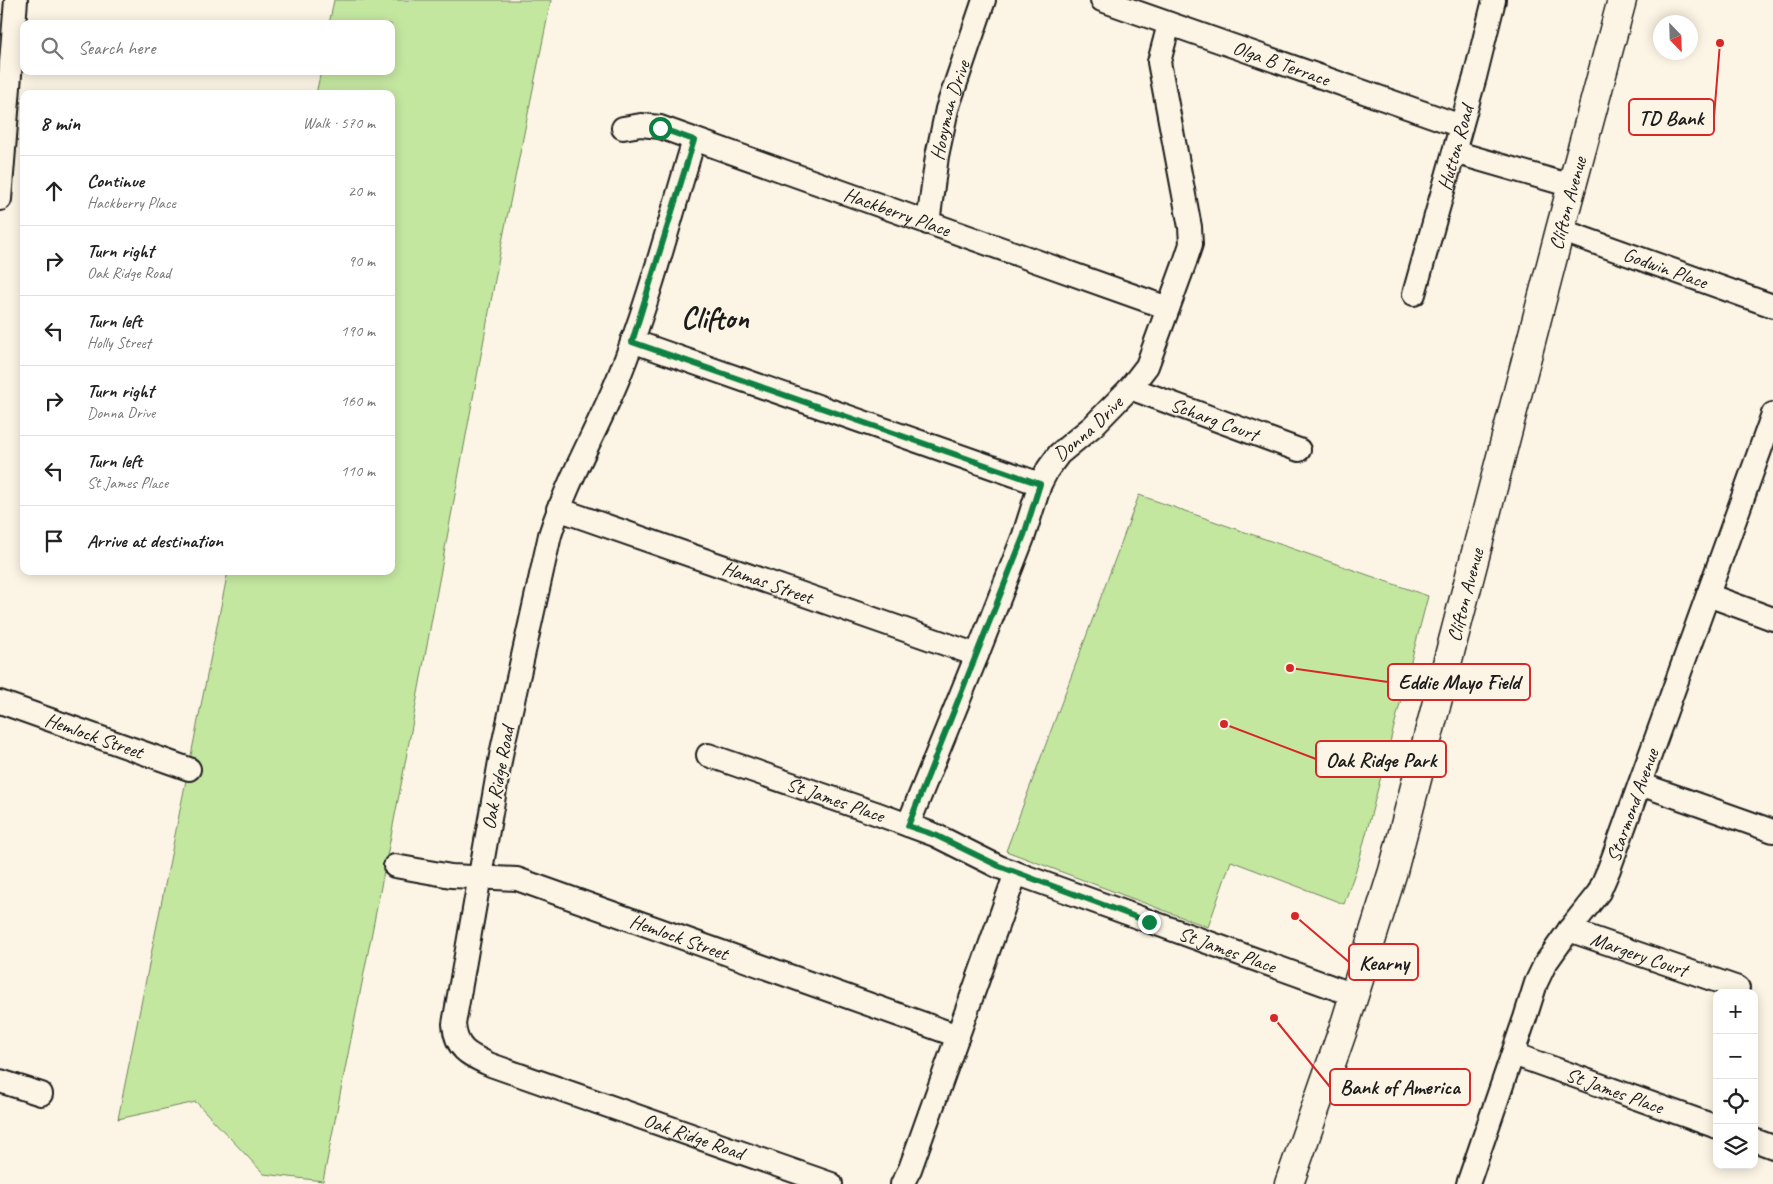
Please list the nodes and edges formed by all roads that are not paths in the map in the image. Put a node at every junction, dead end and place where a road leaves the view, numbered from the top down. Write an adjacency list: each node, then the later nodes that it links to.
1 (16, 0): 12 (street)
2 (984, 0): 13 (street, Hooyman Drive)
3 (1102, 0): 6 (street, Olga B Terrace)
4 (1494, 0): 7 (street, Hutton Road)
5 (1622, 0): 11 (main road, Clifton Avenue)
6 (1169, 24): 7 (street, Olga B Terrace); 17 (street, Donna Drive)
7 (1462, 126): 10 (street, Hutton Road)
8 (623, 128): 9 (street, Hackberry Place)
9 (694, 140): 13 (street, Hackberry Place); 18 (street, Oak Ridge Road)
10 (1454, 152): 11 (street); 15 (street, Hutton Road)
11 (1572, 186): 14 (main road, Clifton Avenue)
12 (0, 199)
13 (928, 223): 17 (street, Hackberry Place)
14 (1560, 230): 16 (street, Godwin Place); 38 (main road, Clifton Avenue)
15 (1414, 294)
16 (1773, 306)
17 (1168, 308): 19 (street, Donna Drive)
18 (632, 342): 22 (street); 23 (street, Oak Ridge Road)
19 (1130, 388): 21 (street, Scharg Court); 22 (street, Donna Drive)
20 (1773, 414): 24 (street, Starmond Avenue)
21 (1298, 450)
22 (1040, 484): 26 (street, Donna Drive)
23 (558, 509): 26 (street, Hamas Street); 35 (street, Oak Ridge Road)
24 (1708, 595): 25 (street); 30 (street, Starmond Avenue)
25 (1773, 619)
26 (977, 655): 31 (street, Donna Drive)
27 (0, 702): 29 (street, Hemlock Street)
28 (708, 755): 31 (street, St James Place)
29 (189, 769)
30 (1640, 784): 32 (street); 36 (street, Starmond Avenue)
31 (908, 826): 34 (street, St James Place)
32 (1773, 830)
33 (395, 866): 35 (street, Hemlock Street)
34 (1016, 873): 38 (street, St James Place); 39 (street)
35 (479, 878): 39 (street, Hemlock Street); 46 (street, Oak Ridge Road)
36 (1569, 930): 37 (street, Margery Court); 40 (street, Starmond Avenue)
37 (1738, 988)
38 (1354, 995): 48 (main road, Clifton Avenue)
39 (958, 1036): 47 (street)
40 (1513, 1054): 43 (street, St James Place); 49 (street, Starmond Avenue)
41 (0, 1081): 42 (street)
42 (41, 1094)
43 (1713, 1126)
44 (1758, 1141): 45 (street)
45 (1773, 1147)
46 (831, 1184)
47 (902, 1184)
48 (1289, 1184)
49 (1468, 1184)

